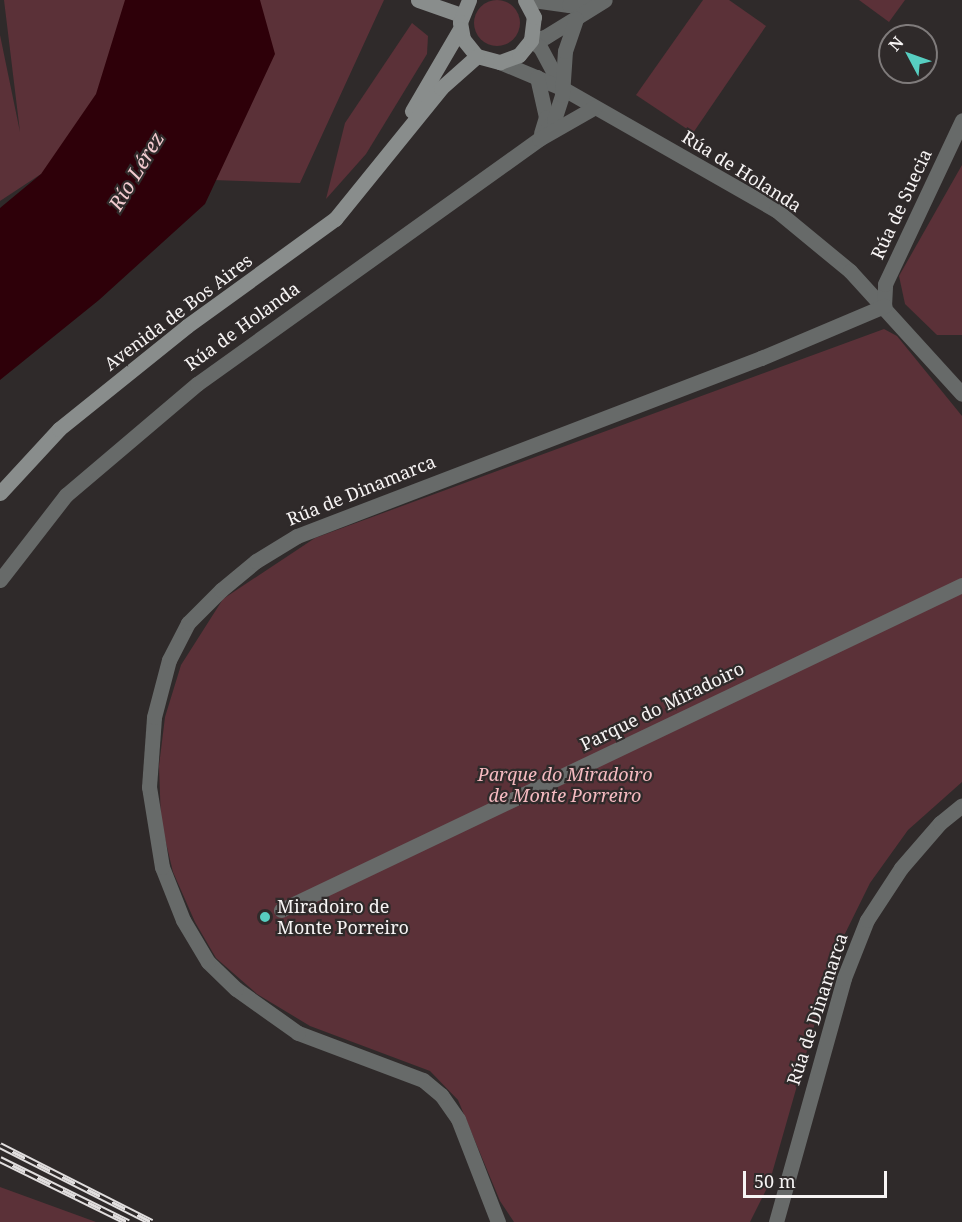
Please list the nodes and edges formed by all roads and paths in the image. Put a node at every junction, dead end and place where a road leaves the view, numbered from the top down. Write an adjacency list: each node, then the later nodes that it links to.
1 (418, 0): 7 (street)
2 (469, 0): 7 (street, Avenida de Bos Aires)
3 (525, 0): 8 (street)
4 (533, 0): 5 (street)
5 (603, 1): 6 (street)
6 (576, 20): 8 (street); 12 (street)
7 (460, 22): 9 (street); 16 (street, Avenida de Bos Aires)
8 (531, 40): 10 (street); 12 (street)
9 (477, 56): 10 (street); 16 (street, Avenida de Bos Aires)
10 (500, 62): 11 (street, Rúa de Holanda)
11 (537, 77): 12 (street, Rúa de Holanda); 15 (street)
12 (562, 88): 13 (street, Rúa de Holanda); 15 (street, Rúa de Holanda)
13 (595, 107): 15 (street, Rúa de Holanda); 17 (street, Rúa de Holanda)
14 (962, 120): 17 (street, Rúa de Suecia)
15 (539, 139): 20 (street, Rúa de Holanda)
16 (380, 165): 19 (street, Avenida de Bos Aires)
17 (884, 306): 18 (street, Rúa de Holanda); 24 (street, Rúa de Dinamarca)
18 (962, 394)
19 (0, 493)
20 (0, 580)
21 (962, 585): 23 (street, Parque do Miradoiro)
22 (962, 805): 25 (street, Rúa de Dinamarca)
23 (281, 910)
24 (498, 1222)
25 (776, 1222)

